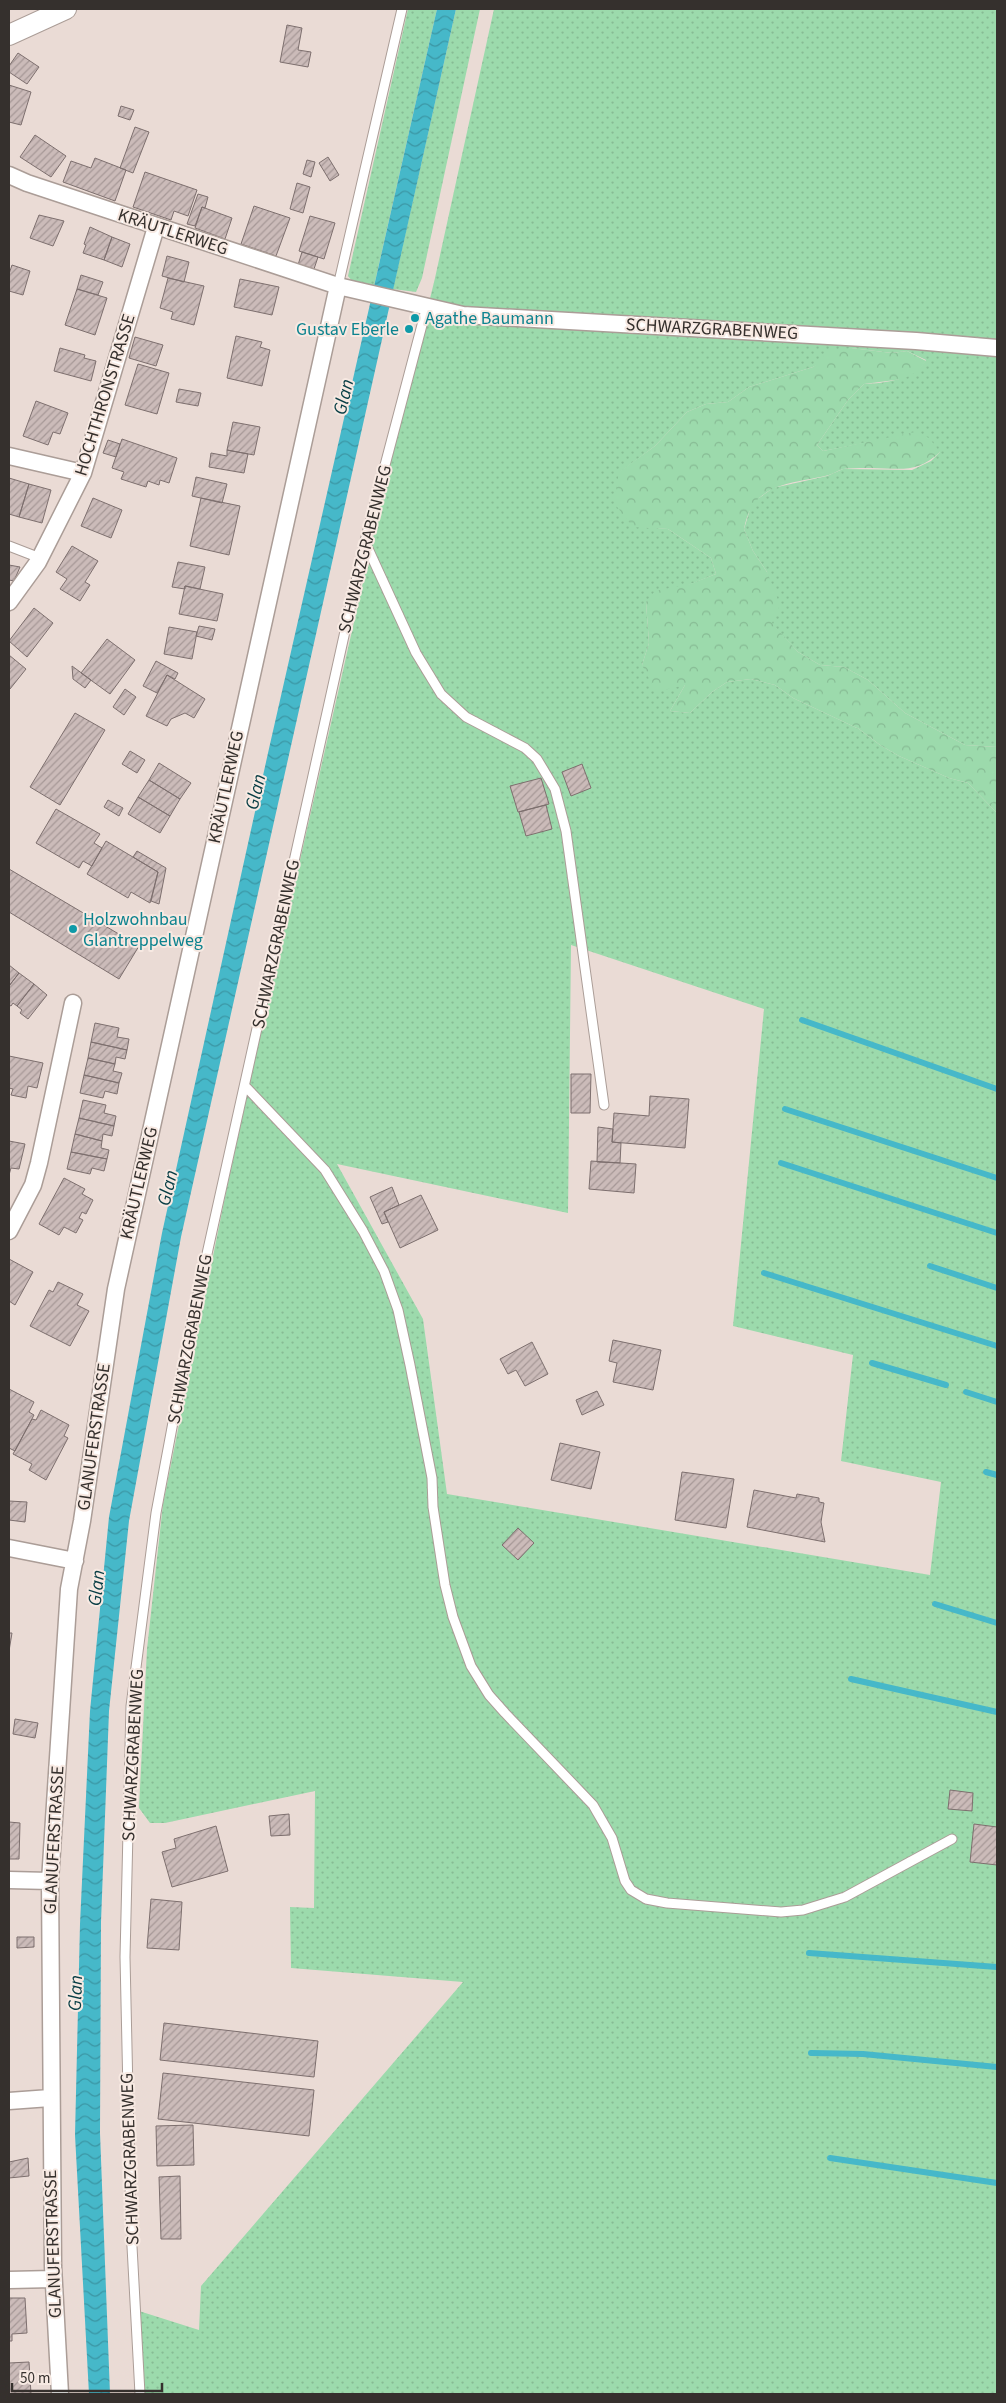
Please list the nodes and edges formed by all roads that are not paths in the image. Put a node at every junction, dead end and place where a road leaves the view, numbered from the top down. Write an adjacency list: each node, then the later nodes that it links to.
1 (66, 9): 3 (street)
2 (402, 9): 6 (lane, KRÄUTLERWEG)
3 (9, 35)
4 (9, 175): 5 (street, KRÄUTLERWEG)
5 (156, 227): 6 (street, KRÄUTLERWEG); 10 (street, HOCHTHRONSTRASSE)
6 (343, 287): 7 (street); 19 (street, KRÄUTLERWEG)
7 (422, 305): 8 (street, SCHWARZGRABENWEG); 11 (lane, SCHWARZGRABENWEG)
8 (997, 348)
9 (9, 456): 10 (street)
10 (83, 473): 13 (street, HOCHTHRONSTRASSE)
11 (365, 541): 16 (lane, SCHWARZGRABENWEG); 17 (lane)
12 (9, 546): 13 (lane)
13 (40, 558): 14 (street, HOCHTHRONSTRASSE)
14 (9, 602)
15 (73, 1002): 18 (street)
16 (245, 1086): 22 (lane); 30 (lane, SCHWARZGRABENWEG)
17 (604, 1104)
18 (9, 1231)
19 (116, 1289): 21 (street, GLANUFERSTRASSE)
20 (9, 1548): 21 (street)
21 (75, 1561): 24 (street, GLANUFERSTRASSE)
22 (952, 1839)
23 (9, 1880): 24 (street)
24 (50, 1880): 25 (street, GLANUFERSTRASSE)
25 (50, 2098): 26 (street); 27 (street, GLANUFERSTRASSE)
26 (9, 2101)
27 (53, 2279): 28 (street); 29 (street, GLANUFERSTRASSE)
28 (9, 2280)
29 (60, 2394)
30 (140, 2394)

